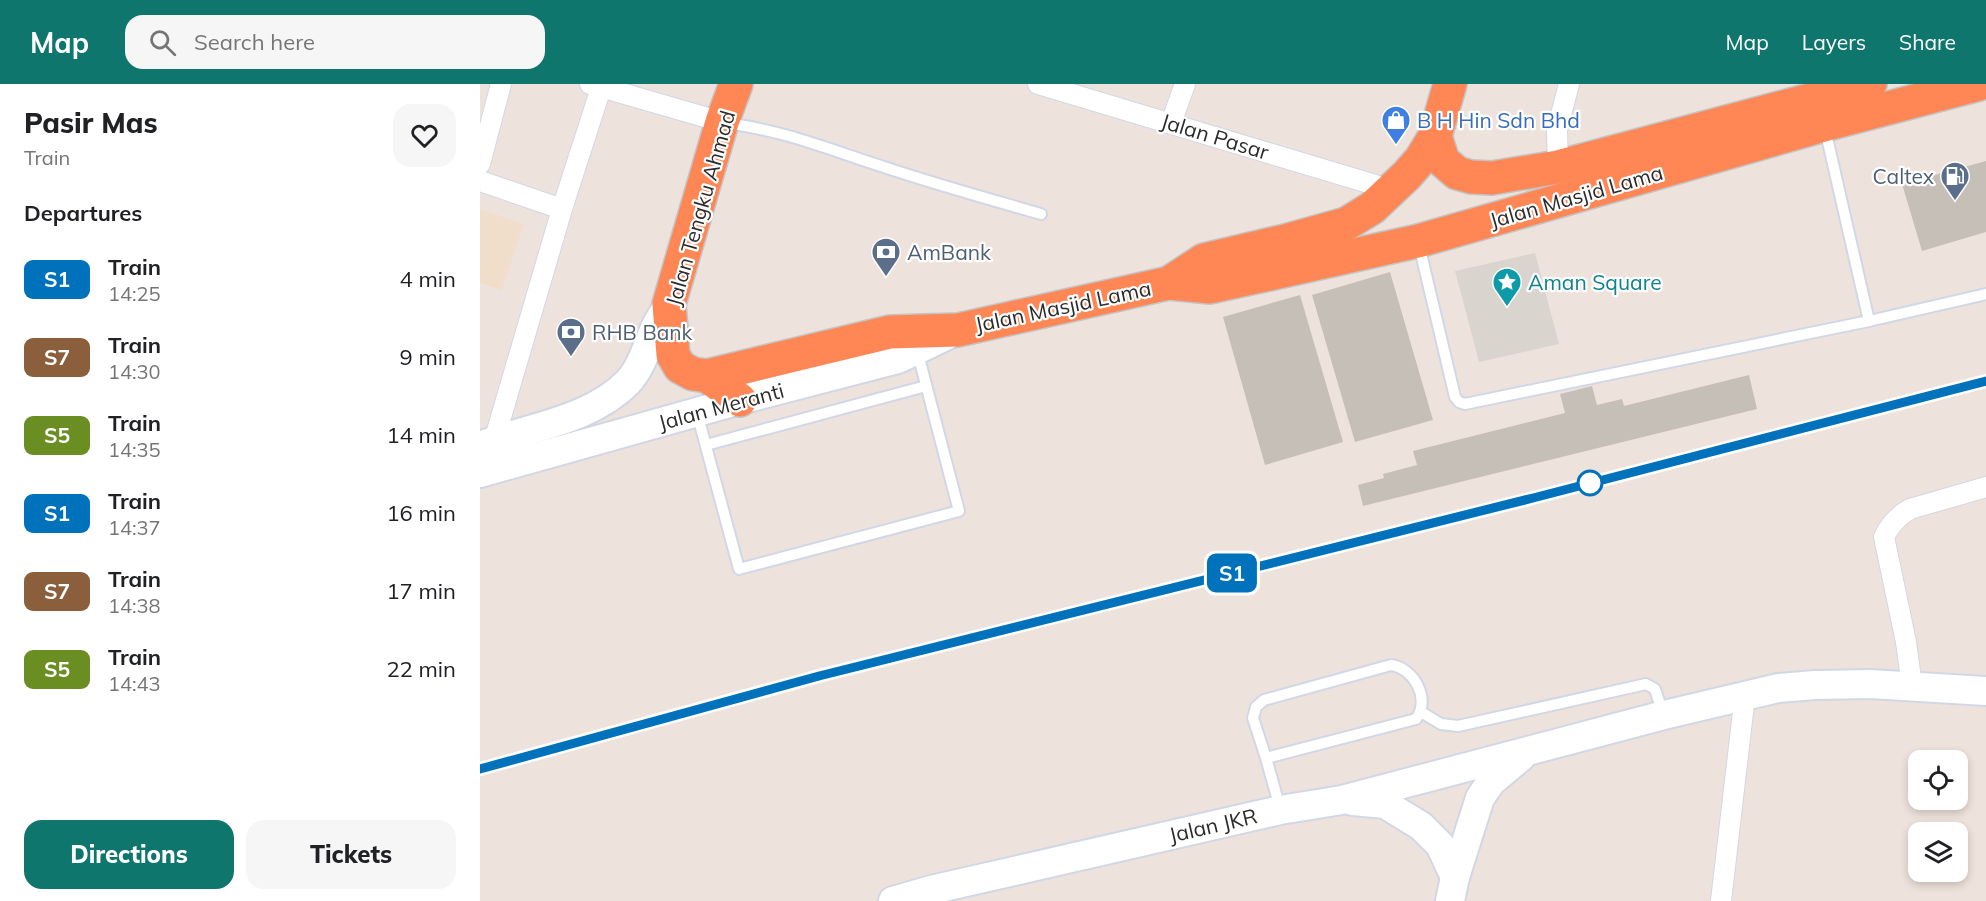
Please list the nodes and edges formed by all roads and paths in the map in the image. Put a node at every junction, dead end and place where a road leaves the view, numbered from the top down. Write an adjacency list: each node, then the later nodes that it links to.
1 (501, 84): 14 (street)
2 (736, 84): 10 (highway, Jalan Tengku Ahmad)
3 (1038, 84): 11 (street, Jalan Pasar)
4 (1185, 84): 11 (street)
5 (1450, 84): 13 (highway)
6 (1569, 84): 15 (street)
7 (1870, 84): 15 (highway, Jalan Masjid Lama)
8 (1979, 84): 12 (highway, Jalan Masjid Lama)
9 (596, 86): 10 (street); 18 (street)
10 (722, 122): 19 (lane); 23 (highway, Jalan Tengku Ahmad)
11 (1171, 123): 17 (street, Jalan Pasar)
12 (1824, 125): 20 (highway, Jalan Masjid Lama); 24 (lane)
13 (1436, 136): 15 (highway, Jalan Masjid Lama); 17 (highway, Jalan Masjid Lama)
14 (480, 164)
15 (1558, 167)
16 (480, 181): 18 (street)
17 (1392, 189): 21 (highway, Jalan Masjid Lama)
18 (562, 209): 31 (street)
19 (1041, 214)
20 (1418, 241): 21 (highway, Jalan Masjid Lama); 24 (lane)
21 (1169, 283): 25 (highway, Jalan Masjid Lama)
22 (1986, 294): 24 (lane)
23 (669, 304): 27 (highway, Jalan Tengku Ahmad); 31 (street)
24 (1869, 321)
25 (958, 330): 26 (street, Jalan Meranti); 27 (highway, Jalan Masjid Lama)
26 (917, 350): 28 (lane); 29 (street, Jalan Meranti)
27 (707, 376): 29 (highway, Jalan Tengku Ahmad)
28 (926, 386): 32 (lane); 32 (lane)
29 (740, 400): 30 (street, Jalan Meranti)
30 (697, 412): 32 (lane); 33 (street, Jalan Meranti)
31 (487, 443)
32 (706, 445)
33 (480, 473)
34 (1986, 487): 35 (street)
35 (1912, 686): 36 (street, Jalan JKR); 37 (street, Jalan JKR)
36 (1986, 691)
37 (1745, 694): 39 (street, Jalan JKR); 47 (street)
38 (1421, 712): 39 (lane); 41 (lane); 41 (lane)
39 (1664, 715): 40 (street, Jalan JKR)
40 (1533, 748): 42 (street, Jalan JKR); 44 (street)
41 (1266, 758): 43 (lane)
42 (1342, 800): 43 (street, Jalan JKR); 44 (street)
43 (1280, 810): 45 (street, Jalan JKR)
44 (1453, 889)
45 (932, 896): 46 (street, Jalan JKR)
46 (893, 901)
47 (1721, 901)

